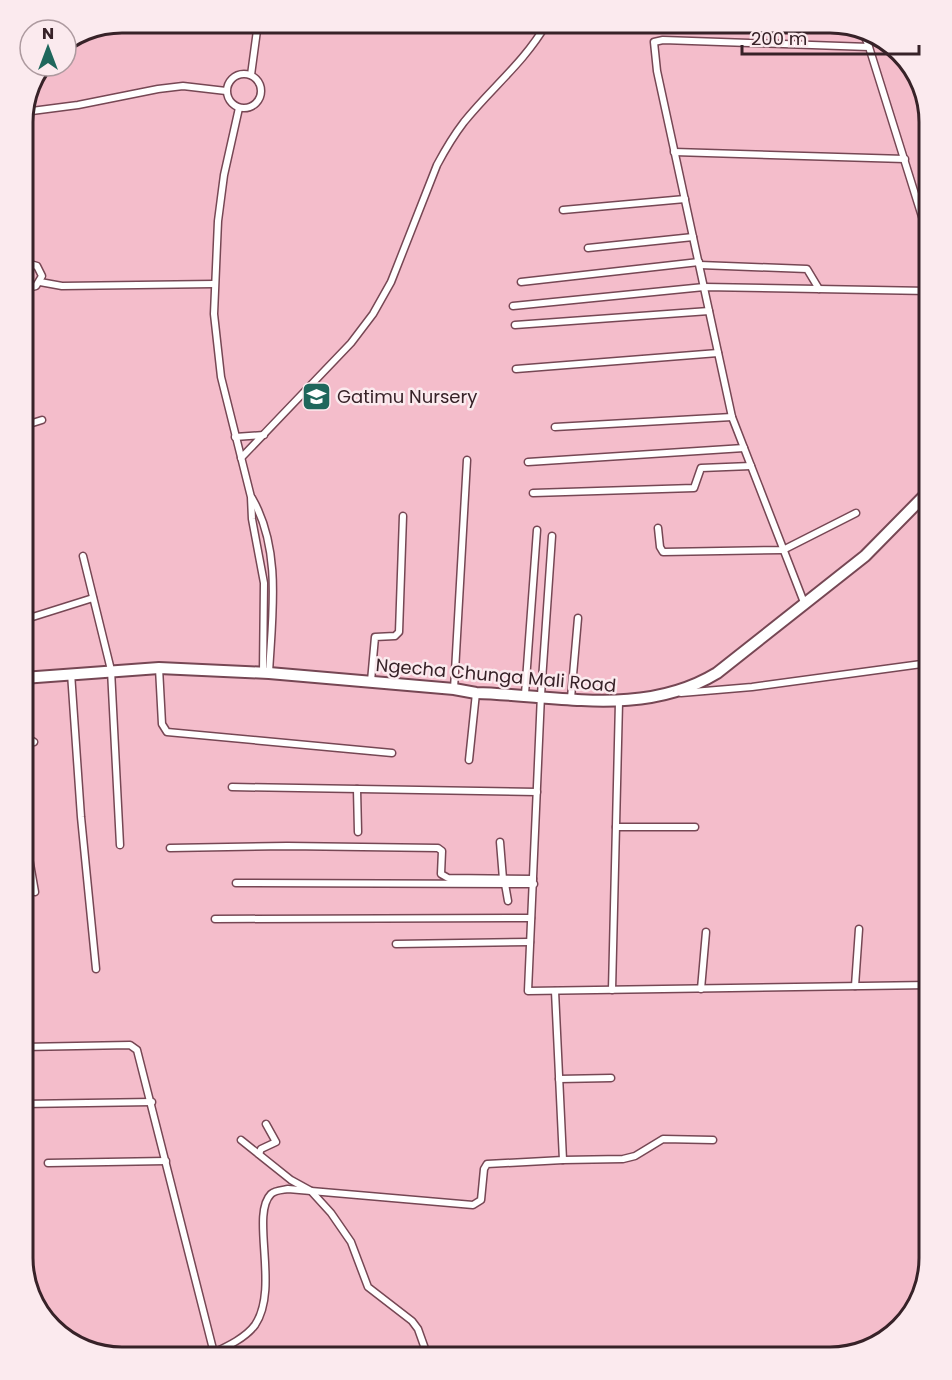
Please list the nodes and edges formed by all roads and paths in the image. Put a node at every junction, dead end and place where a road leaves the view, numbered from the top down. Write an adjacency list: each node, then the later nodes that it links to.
1 (257, 33): 5 (street)
2 (540, 33): 35 (street)
3 (867, 41): 4 (street)
4 (869, 46): 9 (street); 10 (street)
5 (251, 75): 6 (street); 7 (street)
6 (226, 92): 7 (street); 8 (street)
7 (239, 108): 21 (street)
8 (34, 111)
9 (674, 152): 10 (street); 12 (street)
10 (904, 159): 11 (street)
11 (917, 198): 13 (street)
12 (685, 200): 14 (street); 15 (street)
13 (919, 203)
14 (562, 210)
15 (693, 237): 16 (street); 17 (street)
16 (588, 248)
17 (699, 263): 20 (street); 23 (street); 24 (street)
18 (33, 265): 19 (street)
19 (40, 282): 21 (street); 22 (street)
20 (521, 282)
21 (214, 284): 36 (street)
22 (33, 287)
23 (704, 287): 24 (street); 26 (street); 27 (street)
24 (819, 289): 25 (street)
25 (919, 291)
26 (513, 306)
27 (709, 311): 28 (street); 29 (street)
28 (515, 325)
29 (718, 353): 30 (street); 31 (street)
30 (516, 369)
31 (732, 417): 34 (street); 37 (street)
32 (42, 420): 33 (street)
33 (33, 423)
34 (555, 427)
35 (264, 435): 36 (street); 38 (street)
36 (235, 437): 38 (street)
37 (744, 448): 40 (street); 41 (street)
38 (241, 458): 43 (street)
39 (467, 460): 63 (street)
40 (528, 462)
41 (751, 466): 42 (street); 50 (street)
42 (533, 493)
43 (251, 497): 60 (street); 60 (street)
44 (919, 502): 53 (main road, Ngecha Chunga Mali Road)
45 (856, 513): 50 (street)
46 (403, 516): 62 (street)
47 (657, 528): 50 (street)
48 (537, 530): 65 (street)
49 (552, 536): 67 (street)
50 (783, 550): 53 (street)
51 (84, 556): 52 (street)
52 (93, 598): 54 (street); 58 (street)
53 (806, 606): 66 (main road, Ngecha Chunga Mali Road)
54 (33, 617)
55 (578, 618): 68 (street)
56 (919, 664): 66 (street)
57 (159, 668): 58 (main road, Ngecha Chunga Mali Road); 60 (main road, Ngecha Chunga Mali Road); 70 (street)
58 (111, 670): 59 (main road, Ngecha Chunga Mali Road); 79 (street)
59 (71, 672): 61 (main road, Ngecha Chunga Mali Road); 93 (street)
60 (266, 673): 62 (main road, Ngecha Chunga Mali Road)
61 (33, 677)
62 (371, 681): 63 (main road, Ngecha Chunga Mali Road)
63 (454, 689): 64 (main road, Ngecha Chunga Mali Road)
64 (476, 693): 65 (main road, Ngecha Chunga Mali Road); 71 (street)
65 (525, 694): 67 (main road, Ngecha Chunga Mali Road)
66 (674, 694): 69 (main road, Ngecha Chunga Mali Road)
67 (541, 695): 68 (main road, Ngecha Chunga Mali Road); 74 (street)
68 (571, 698): 69 (main road, Ngecha Chunga Mali Road)
69 (619, 702): 75 (street)
70 (392, 753)
71 (469, 760)
72 (232, 787): 73 (street)
73 (357, 789): 74 (street); 77 (street)
74 (537, 792): 82 (street)
75 (616, 827): 76 (street); 97 (street)
76 (695, 827)
77 (358, 832)
78 (500, 842): 83 (street)
79 (120, 845)
80 (170, 848): 83 (street)
81 (33, 881): 85 (street)
82 (533, 881): 83 (street); 87 (street)
83 (504, 882): 84 (street); 86 (street)
84 (236, 883)
85 (35, 892)
86 (508, 901)
87 (531, 918): 88 (street); 91 (street)
88 (215, 919)
89 (859, 929): 95 (street)
90 (706, 932): 96 (street)
91 (530, 942): 92 (street); 98 (street)
92 (396, 944)
93 (96, 969)
94 (919, 985): 95 (street)
95 (855, 987): 96 (street)
96 (701, 989): 97 (street)
97 (612, 990): 98 (street)
98 (555, 991): 101 (street)
99 (33, 1047): 102 (street)
100 (611, 1078): 101 (street)
101 (559, 1079): 108 (street)
102 (152, 1102): 103 (street); 109 (street)
103 (33, 1104)
104 (266, 1124): 107 (street)
105 (240, 1140): 107 (street)
106 (713, 1140): 108 (street)
107 (259, 1154): 111 (street)
108 (563, 1160): 111 (street)
109 (166, 1161): 110 (street); 112 (street)
110 (48, 1163)
111 (311, 1191): 113 (street); 114 (street)
112 (212, 1347)
113 (226, 1347)
114 (424, 1347)

